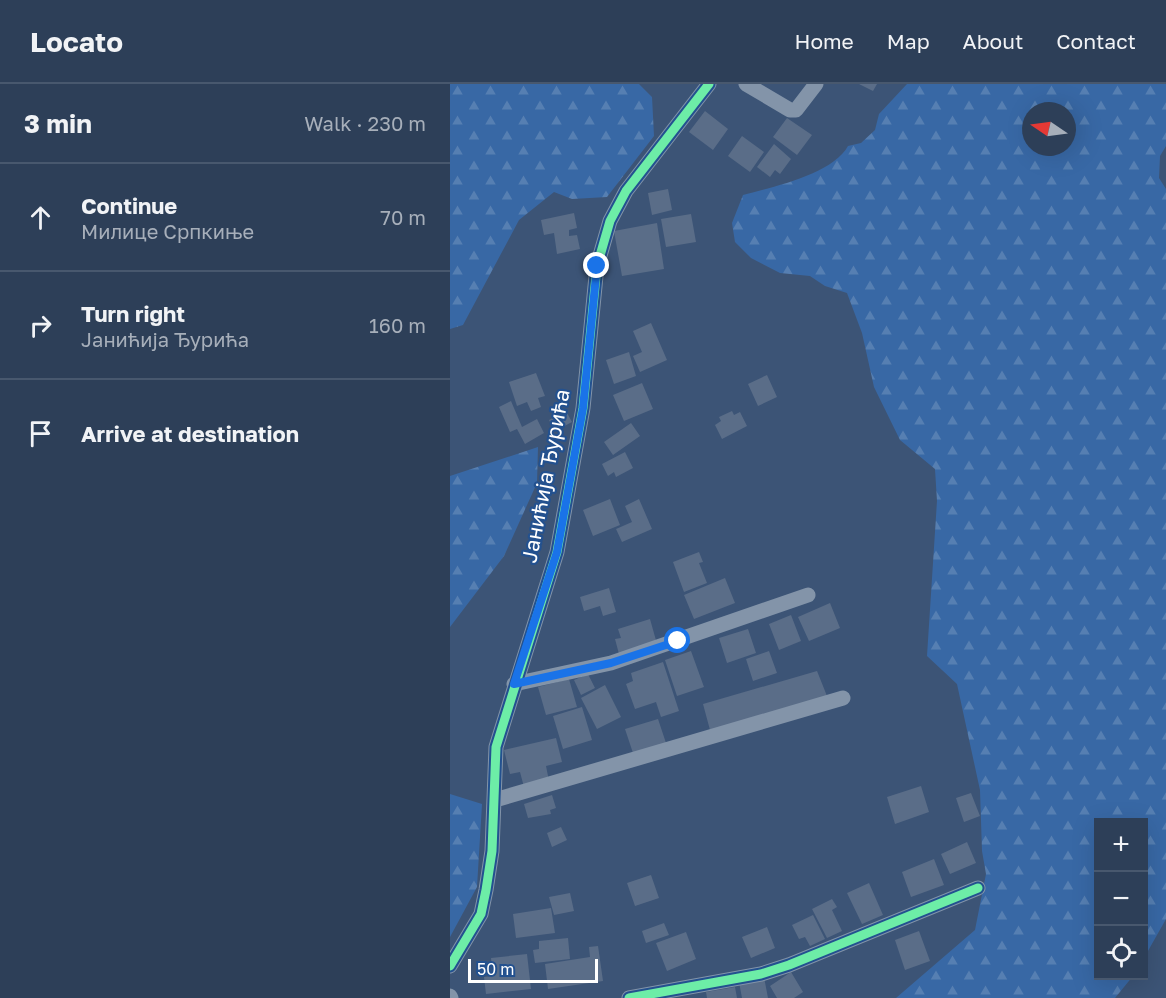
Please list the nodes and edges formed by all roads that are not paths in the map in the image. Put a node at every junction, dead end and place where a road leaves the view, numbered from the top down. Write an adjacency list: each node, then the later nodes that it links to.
1 (709, 84): 5 (street, Јанићија Ђурића)
2 (746, 84): 3 (street)
3 (816, 84)
4 (808, 595): 5 (street)
5 (514, 684): 7 (street, Јанићија Ђурића)
6 (843, 698): 7 (street)
7 (495, 800): 9 (street, Јанићија Ђурића)
8 (978, 888): 10 (street)
9 (450, 966)
10 (629, 998)

